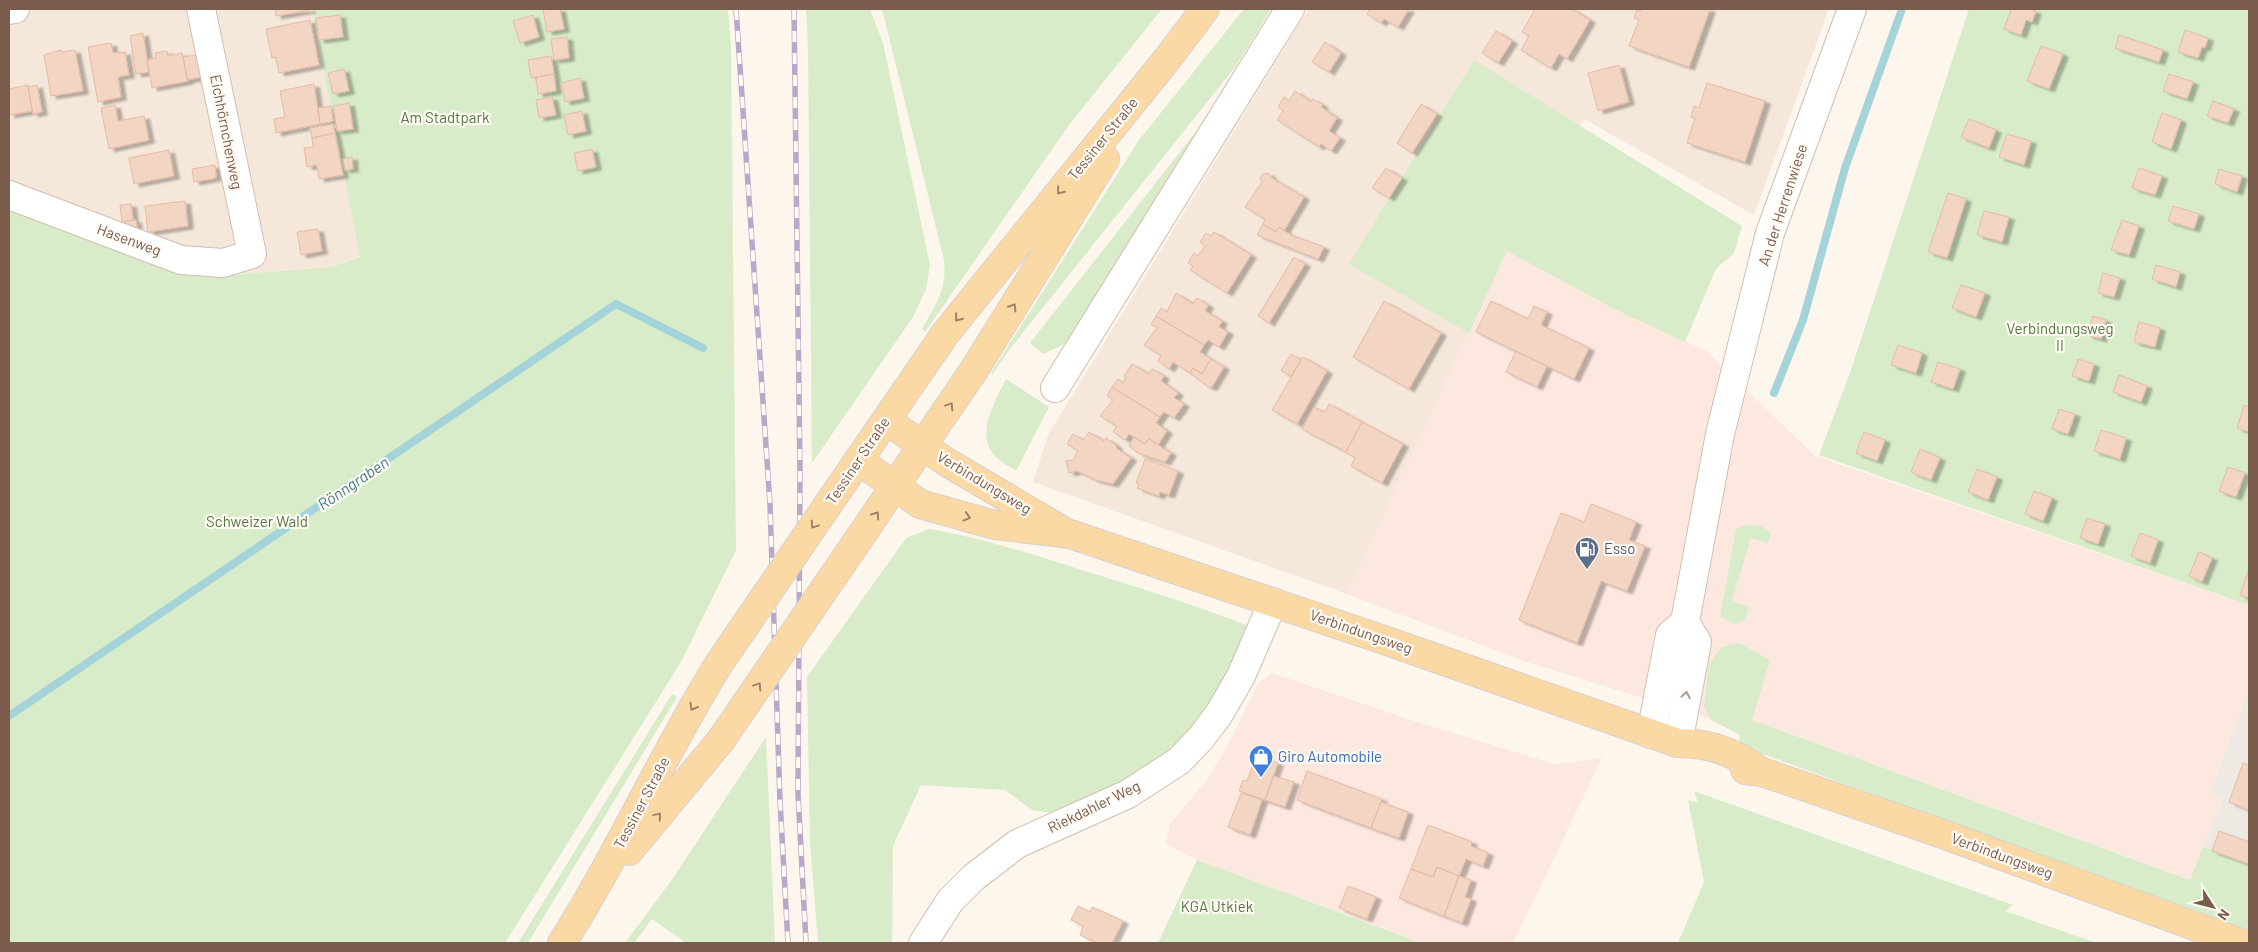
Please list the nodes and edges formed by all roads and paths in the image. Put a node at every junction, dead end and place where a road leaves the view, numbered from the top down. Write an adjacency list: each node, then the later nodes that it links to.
1 (15, 9): 6 (street)
2 (202, 9): 9 (street, Eichhörnchenweg)
3 (1205, 9): 7 (main road, Tessiner Straße)
4 (1290, 9): 10 (street)
5 (1852, 9): 17 (street, An der Herrenwiese)
6 (9, 10)
7 (1168, 58): 11 (main road, Tessiner Straße, one-way to 11); 12 (main road, Tessiner Straße, one-way to 7)
8 (9, 195): 9 (street, Hasenweg)
9 (252, 254)
10 (1056, 388)
11 (886, 420): 12 (main road, Verbindungsweg); 13 (main road, Tessiner Straße)
12 (923, 446): 14 (main road, Tessiner Straße); 15 (main road, Verbindungsweg)
13 (855, 465): 14 (main road, Verbindungsweg); 20 (main road, Tessiner Straße, one-way to 20, bridge)
14 (896, 487): 15 (main road, Verbindungsweg, one-way to 15); 20 (main road, Tessiner Straße, one-way to 14, bridge)
15 (1070, 534): 16 (main road, Verbindungsweg)
16 (1273, 602): 18 (main road, Verbindungsweg); 22 (street, Riekdahler Weg)
17 (1685, 622): 18 (street); 19 (street, one-way to 17)
18 (1651, 734): 19 (main road, Verbindungsweg)
19 (1678, 743): 23 (main road, Verbindungsweg)
20 (593, 894): 21 (main road, Tessiner Straße)
21 (562, 943)
22 (923, 943)
23 (2241, 943)

